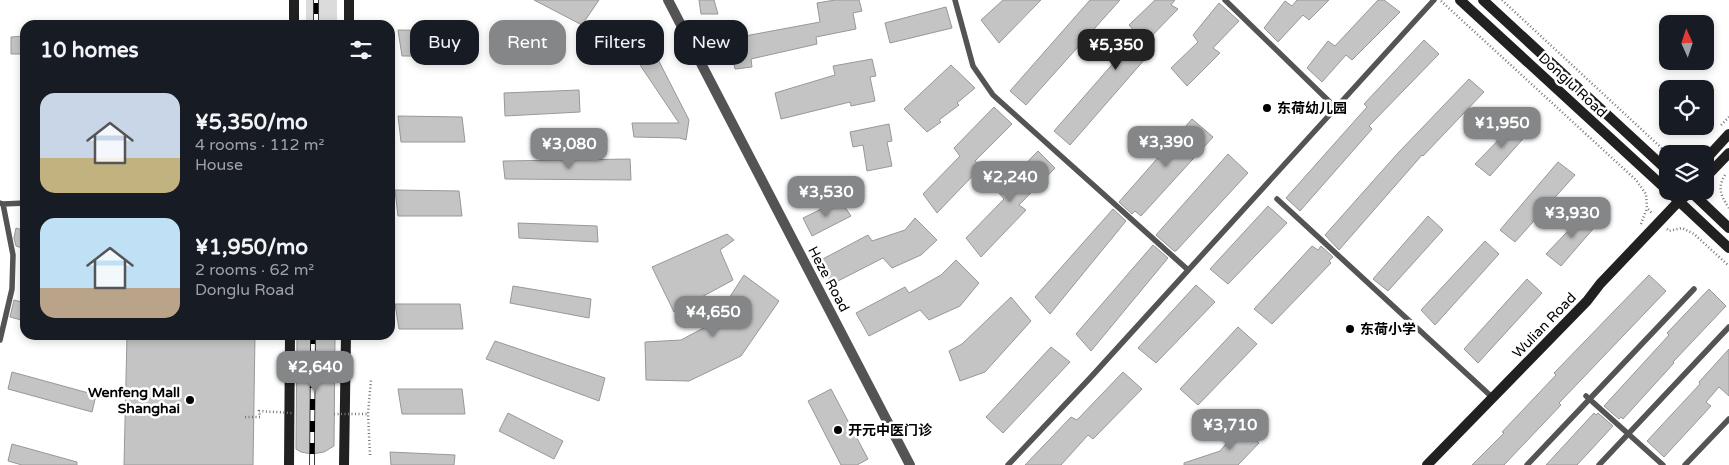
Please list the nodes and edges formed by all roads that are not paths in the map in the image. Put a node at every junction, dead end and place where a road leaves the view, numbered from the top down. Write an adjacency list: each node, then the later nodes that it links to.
1 (294, 0): 9 (main road)
2 (349, 0): 10 (main road)
3 (668, 0): 39 (street, Heze Road)
4 (955, 0): 26 (lane)
5 (1226, 0): 11 (lane)
6 (1434, 0): 11 (lane)
7 (1460, 0): 17 (main road, Donglu Road)
8 (1484, 0): 15 (main road, Donglu Road)
9 (294, 20)
10 (349, 20)
11 (1336, 108): 26 (lane)
12 (1729, 134): 13 (main road)
13 (1714, 150)
14 (1729, 153): 16 (main road)
15 (1659, 163)
16 (1714, 169)
17 (1659, 183)
18 (1277, 199): 32 (lane)
19 (1681, 200): 32 (main road, Wulian Road)
20 (1692, 200): 25 (main road, Donglu Road)
21 (1694, 200): 24 (main road, Donglu Road)
22 (2, 203): 23 (lane); 29 (lane)
23 (20, 203)
24 (1729, 228)
25 (1729, 248)
26 (1187, 270): 40 (lane)
27 (1694, 288): 33 (lane)
28 (1729, 327): 35 (lane)
29 (0, 340)
30 (290, 340): 37 (main road)
31 (346, 340): 38 (main road)
32 (1493, 398): 36 (main road, Wulian Road)
33 (1588, 398): 35 (lane); 41 (lane)
34 (1728, 422): 44 (lane)
35 (1628, 434): 42 (lane); 43 (lane)
36 (1429, 464)
37 (289, 465)
38 (344, 465)
39 (910, 465)
40 (1008, 465)
41 (1527, 465)
42 (1599, 465)
43 (1664, 465)
44 (1685, 465)

